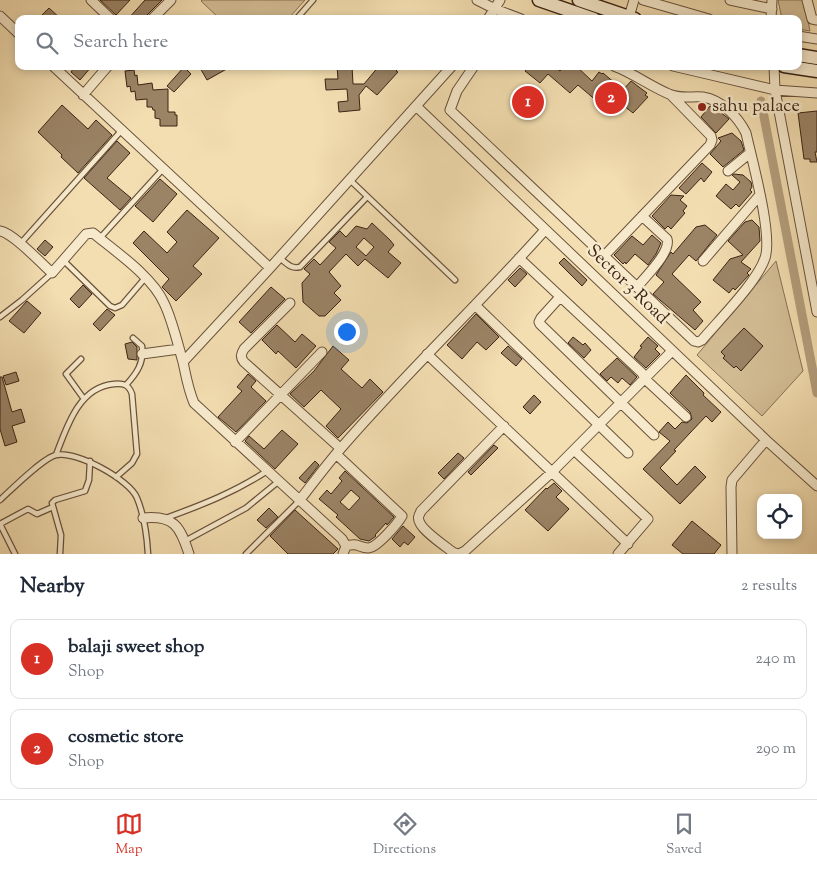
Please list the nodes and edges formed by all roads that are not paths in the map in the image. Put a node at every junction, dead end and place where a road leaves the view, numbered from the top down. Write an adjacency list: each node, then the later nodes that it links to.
1 (92, 0): 14 (street)
2 (171, 0): 15 (street)
3 (313, 0): 16 (lane)
4 (477, 0): 12 (street)
5 (500, 0): 12 (street)
6 (539, 0): 19 (main road)
7 (579, 0): 20 (main road)
8 (634, 0): 21 (street)
9 (643, 0): 22 (street)
10 (730, 0): 13 (street)
11 (807, 0): 24 (street)
12 (495, 9): 17 (street); 18 (street)
13 (772, 9)
14 (107, 15)
15 (156, 15)
16 (300, 15)
17 (491, 15)
18 (511, 15)
19 (582, 15)
20 (623, 15)
21 (632, 15)
22 (695, 15)
23 (0, 16): 25 (street)
24 (817, 20)
25 (15, 30)
26 (802, 37): 27 (street)
27 (817, 39)
28 (802, 56): 29 (main road)
29 (817, 58)
30 (802, 69): 38 (main road)
31 (57, 70): 41 (street)
32 (105, 70): 41 (street)
33 (448, 70): 43 (street)
34 (471, 70): 56 (street)
35 (623, 70): 42 (street)
36 (690, 70): 39 (street)
37 (774, 70): 39 (street)
38 (817, 71)
39 (775, 90): 40 (street); 65 (street)
40 (817, 93)
41 (83, 95): 44 (street)
42 (671, 95): 45 (street); 51 (street)
43 (416, 106): 48 (street); 52 (street, Sector 3 Road)
44 (121, 130): 46 (street); 55 (lane)
45 (750, 153): 47 (street); 49 (street)
46 (163, 169): 54 (lane); 61 (street)
47 (728, 171)
48 (350, 180): 50 (lane); 57 (street)
49 (759, 196): 60 (street); 66 (street)
50 (367, 197): 57 (lane); 64 (lane)
51 (642, 216): 56 (street); 66 (street)
52 (545, 230): 58 (street); 74 (street, Sector 3 Road)
53 (0, 231): 55 (street)
54 (100, 238): 59 (street); 63 (street)
55 (20, 244): 62 (street)
56 (604, 256): 66 (street)
57 (279, 258): 61 (street)
58 (519, 258): 67 (street); 69 (street)
59 (63, 260): 62 (street); 63 (lane)
60 (703, 261)
61 (270, 268): 79 (street)
62 (52, 273): 71 (lane)
63 (146, 277): 73 (street)
64 (455, 280)
65 (814, 281): 70 (street)
66 (637, 286)
67 (560, 298): 80 (street); 84 (street)
68 (290, 303): 82 (street)
69 (475, 305): 77 (street); 87 (street)
70 (817, 312)
71 (0, 317)
72 (133, 338): 76 (lane)
73 (179, 349): 76 (street); 79 (street)
74 (672, 351): 80 (street); 89 (street, Sector 3 Road)
75 (322, 352): 82 (street)
76 (142, 354): 81 (lane)
77 (427, 354): 86 (street); 92 (street)
78 (81, 359): 83 (lane)
79 (183, 362): 90 (street)
80 (645, 379): 84 (street); 85 (street)
81 (126, 385): 83 (lane); 98 (lane)
82 (281, 396): 90 (street); 92 (street)
83 (84, 399): 94 (lane)
84 (622, 402): 87 (street); 88 (street)
85 (686, 417)
86 (504, 426): 97 (street); 97 (street)
87 (599, 426): 91 (street); 93 (street)
88 (654, 435)
89 (766, 440): 100 (street, Sector 3 Road); 116 (street)
90 (236, 442): 96 (street)
91 (574, 450): 97 (street); 108 (street)
92 (338, 451): 102 (street); 109 (street)
93 (628, 453)
94 (56, 455): 95 (lane); 101 (lane)
95 (90, 461): 98 (lane); 103 (lane)
96 (268, 470): 99 (street); 105 (lane)
97 (551, 473): 108 (street)
98 (116, 478): 104 (lane)
99 (279, 481): 102 (street); 107 (lane)
100 (817, 486)
101 (0, 500)
102 (299, 501): 109 (street); 114 (lane)
103 (53, 507): 106 (lane); 111 (lane)
104 (143, 518): 105 (street); 112 (lane)
105 (166, 518): 107 (street)
106 (0, 524): 110 (lane)
107 (185, 541): 113 (street)
108 (628, 544): 115 (street)
109 (344, 550)
110 (15, 554)
111 (60, 554)
112 (148, 554)
113 (189, 554)
114 (246, 554)
115 (618, 554)
116 (732, 554)

